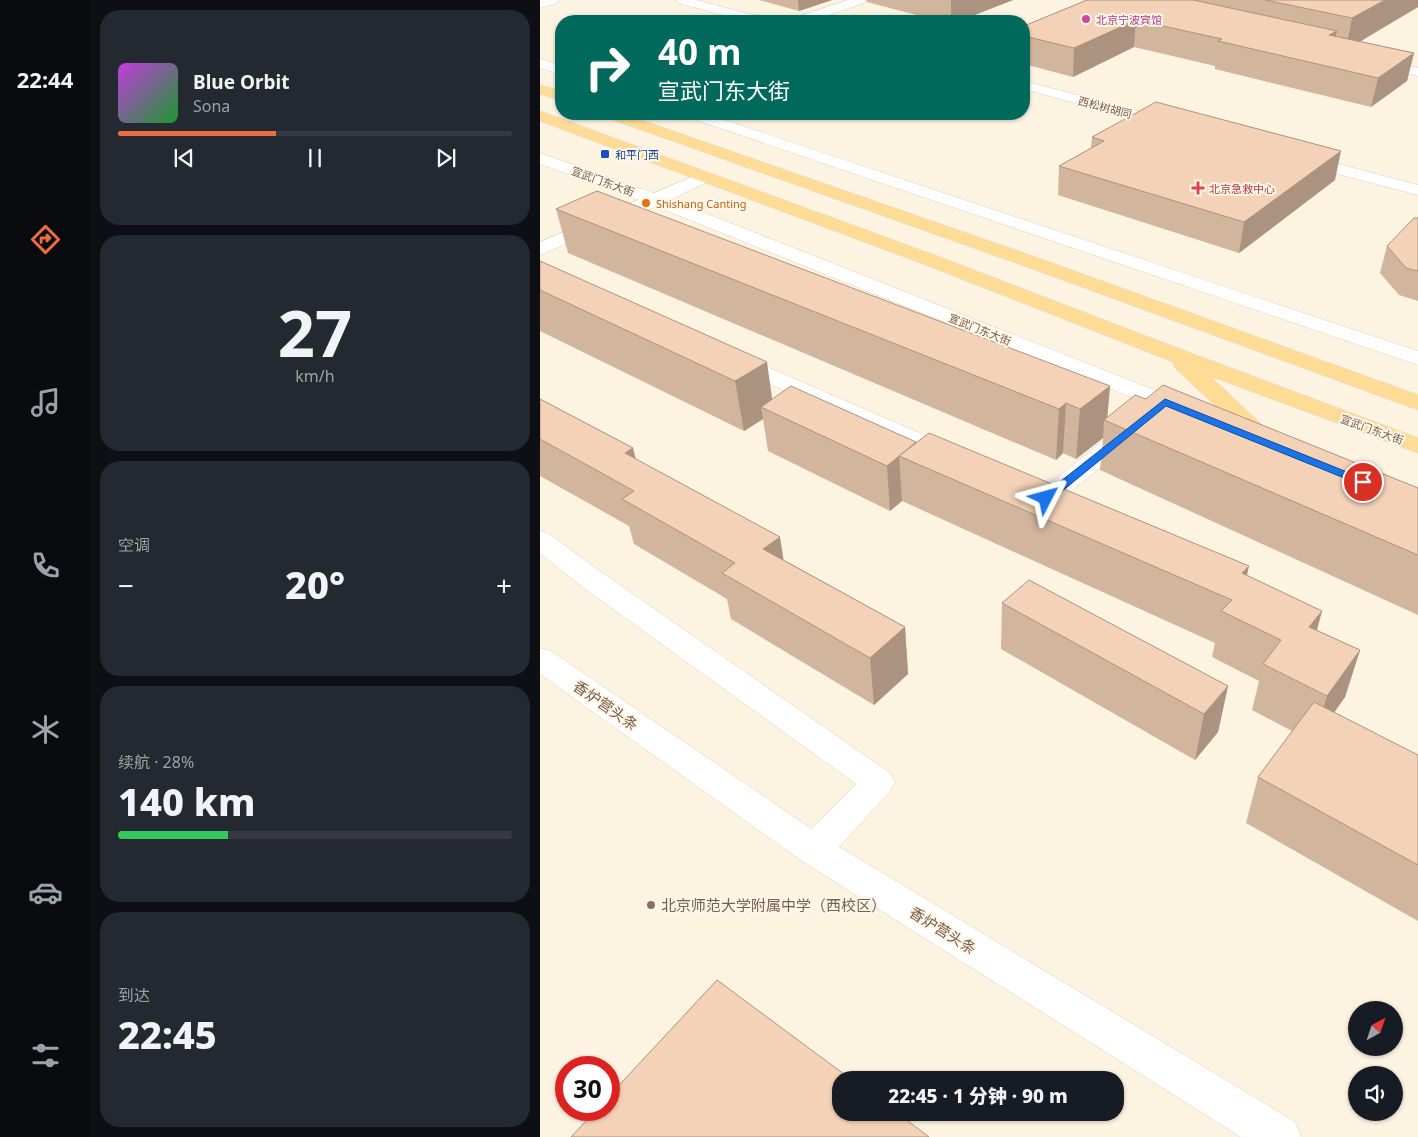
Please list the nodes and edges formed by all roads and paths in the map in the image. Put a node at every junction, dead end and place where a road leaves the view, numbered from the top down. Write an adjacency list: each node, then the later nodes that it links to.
1 (554, 0): 4 (street)
2 (682, 0): 5 (street)
3 (860, 0): 6 (street)
4 (540, 4)
5 (737, 15)
6 (816, 15)
7 (1361, 60): 10 (street)
8 (540, 63): 9 (street)
9 (555, 68)
10 (1418, 72)
11 (1030, 87): 17 (street, 西松树胡同)
12 (540, 89): 13 (main road)
13 (555, 94)
14 (540, 116): 20 (main road, 宣武门东大街)
15 (627, 120): 28 (main road)
16 (710, 120): 26 (street)
17 (1187, 129)
18 (1284, 154): 21 (street)
19 (540, 158): 22 (street, 宣武门东大街)
20 (703, 177): 22 (street); 25 (main road, 宣武门东大街)
21 (1418, 190)
22 (656, 200): 23 (street); 27 (street, 宣武门东大街)
23 (540, 248)
24 (712, 349): 31 (street)
25 (1172, 354): 29 (main road, 宣武门东大街); 30 (main road)
26 (1418, 358)
27 (1165, 402): 30 (street, 宣武门东大街); 32 (street)
28 (1418, 403)
29 (1418, 446)
30 (1276, 447)
31 (974, 466)
32 (1010, 482)
33 (540, 540): 35 (street)
34 (540, 659): 35 (street, 香炉营头条)
35 (814, 850): 36 (street, 香炉营头条)
36 (1280, 1137)

